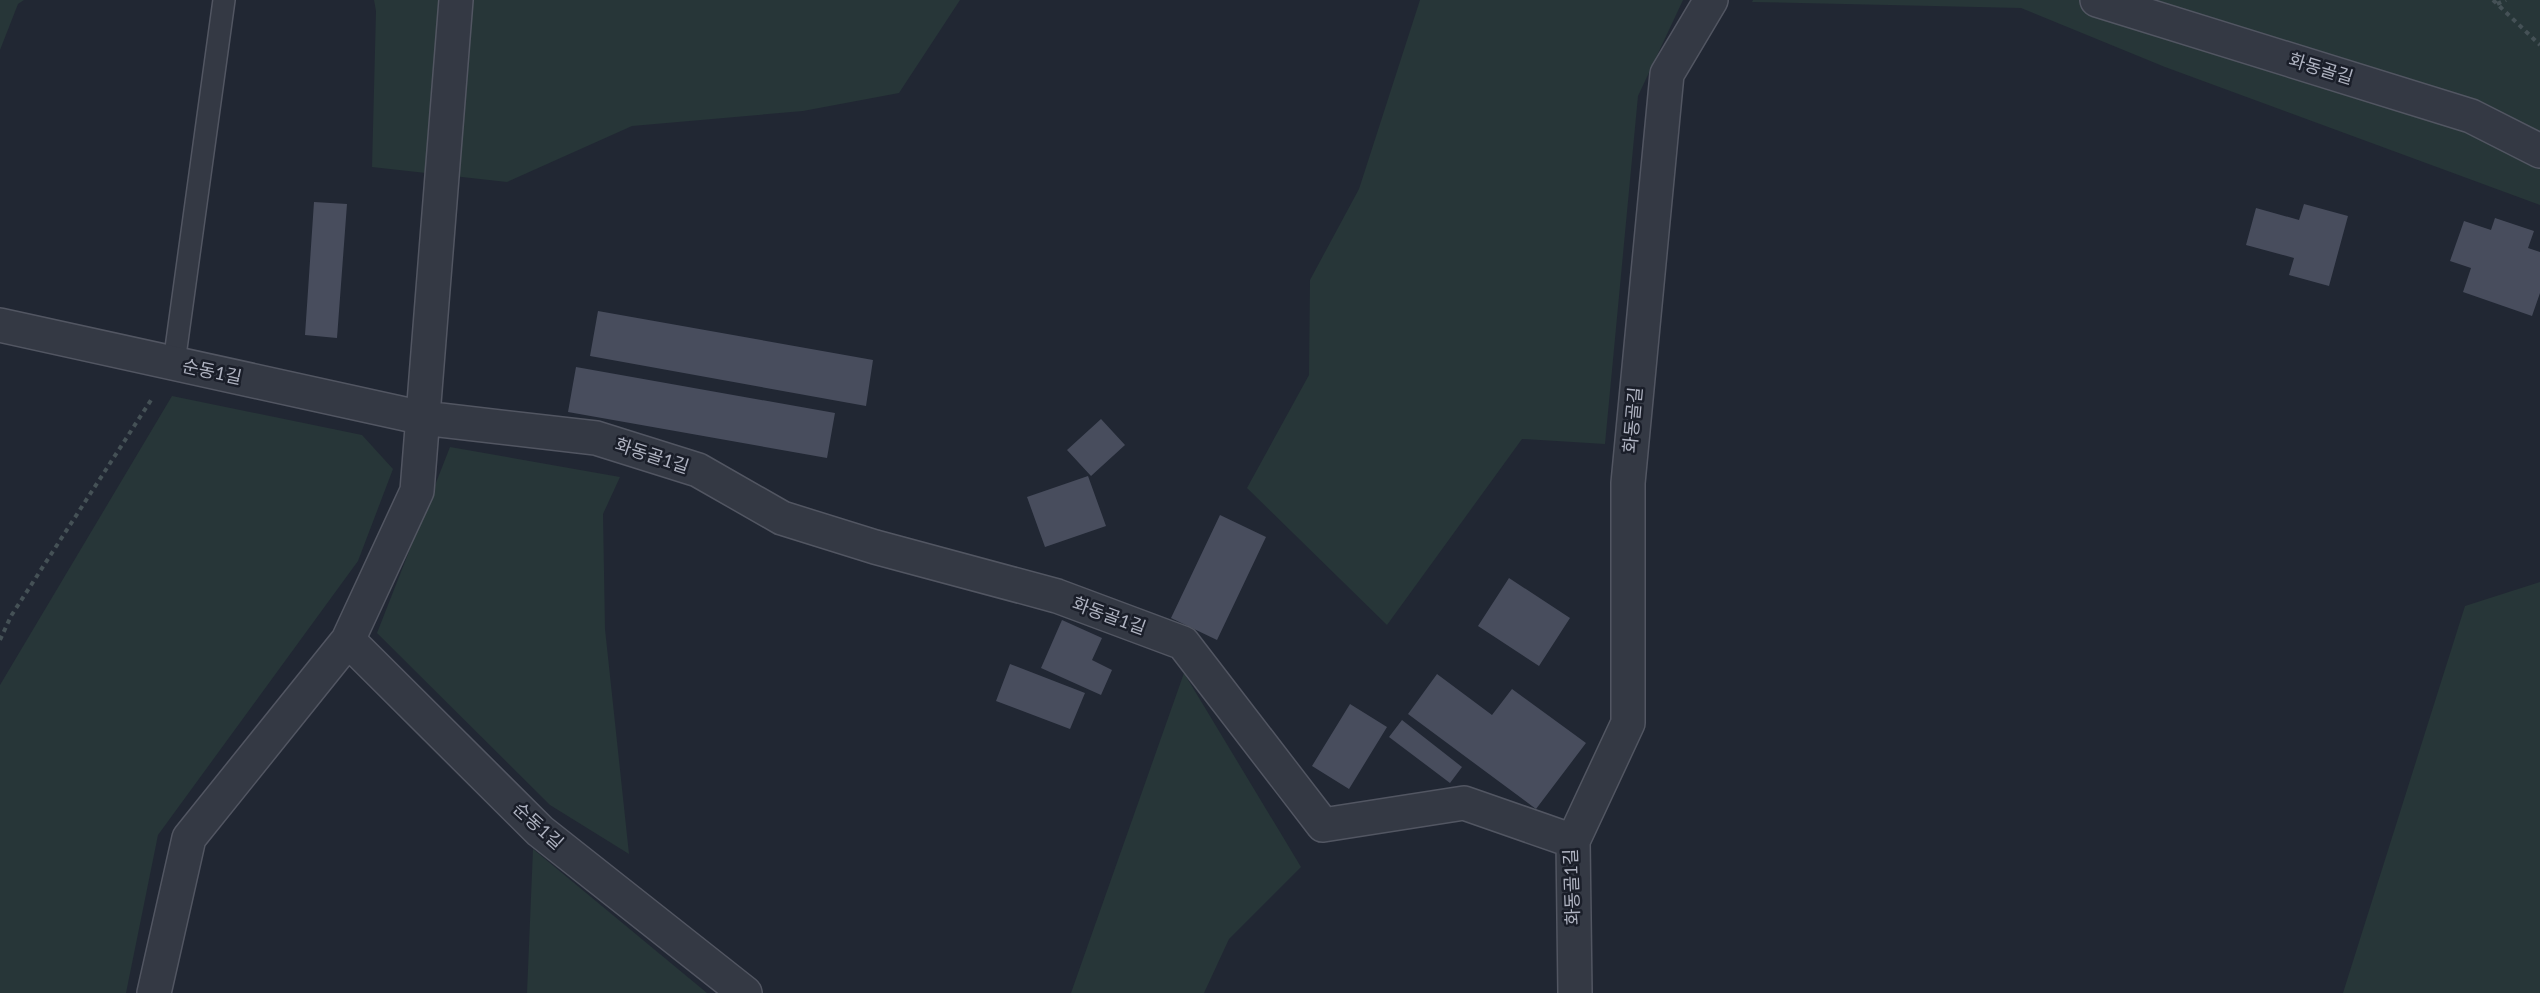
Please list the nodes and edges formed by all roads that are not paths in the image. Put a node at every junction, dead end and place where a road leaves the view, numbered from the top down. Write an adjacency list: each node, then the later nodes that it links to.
1 (224, 0): 7 (lane)
2 (456, 0): 8 (street)
3 (1711, 0): 10 (street, 화동골길)
4 (2097, 0): 5 (street, 화동골길)
5 (2540, 151)
6 (0, 325): 7 (street, 순동1길)
7 (174, 363): 8 (street, 순동1길)
8 (423, 418): 9 (street); 10 (street, 화동골1길)
9 (348, 640): 11 (street); 12 (street, 순동1길)
10 (1573, 841): 13 (street, 화동골1길)
11 (154, 993)
12 (745, 993)
13 (1575, 993)

